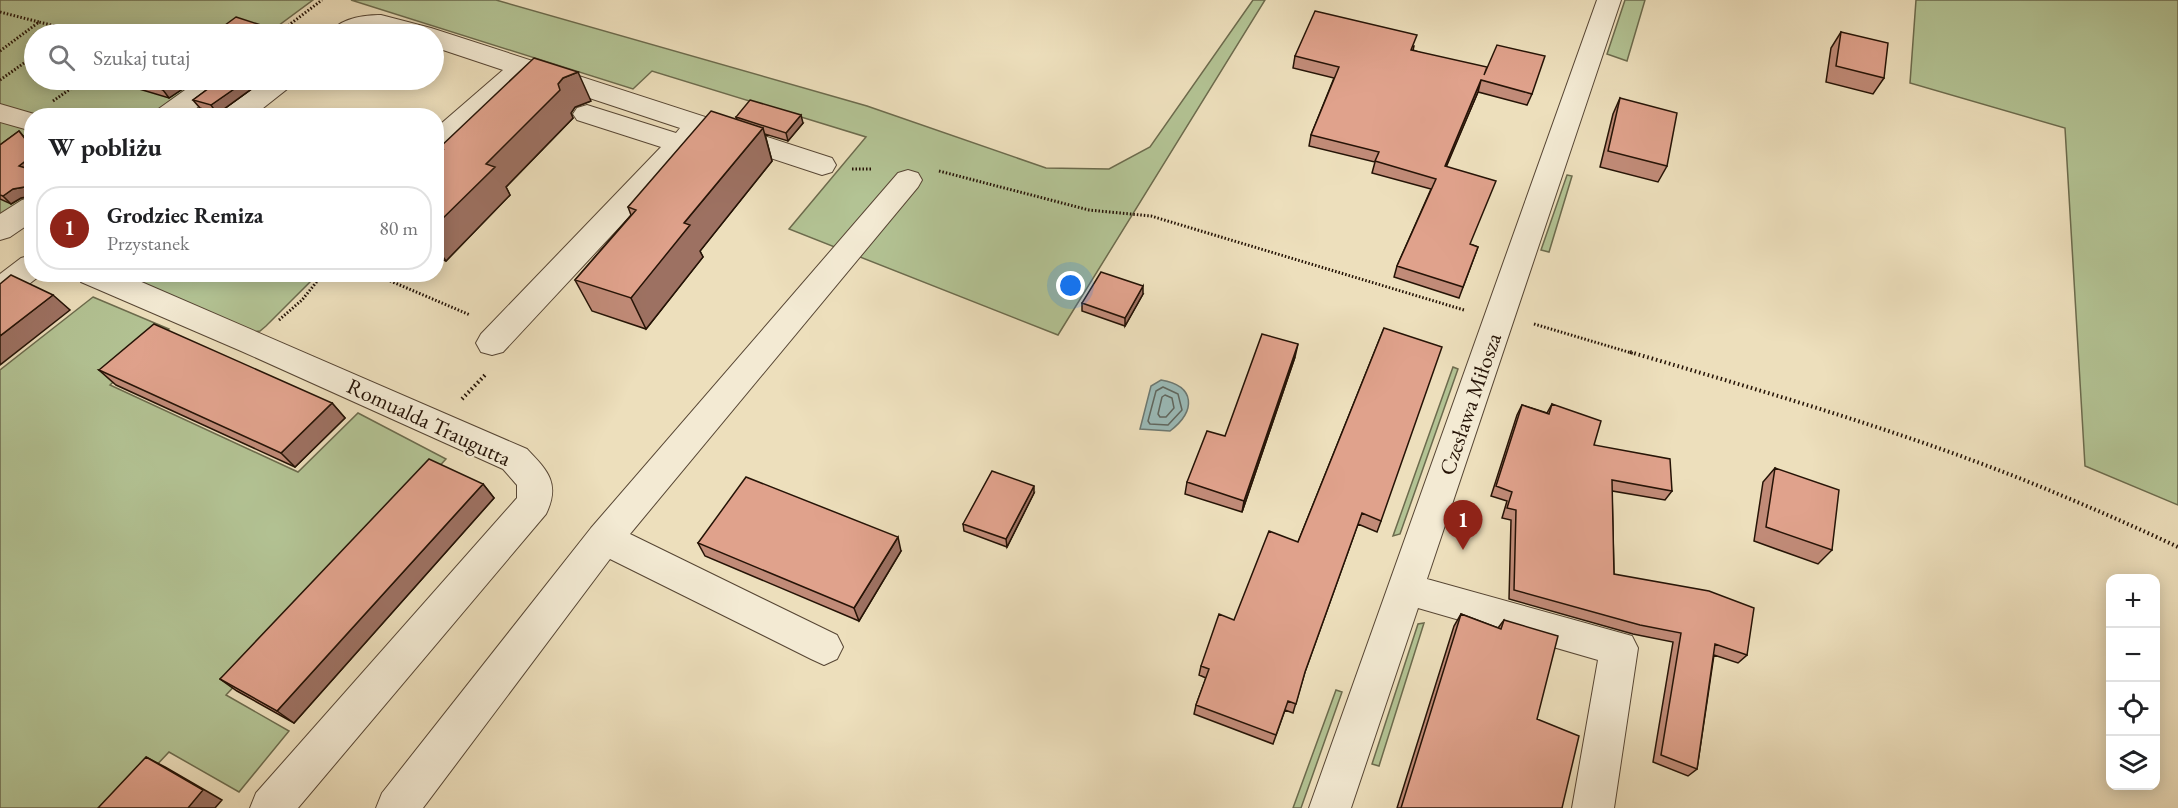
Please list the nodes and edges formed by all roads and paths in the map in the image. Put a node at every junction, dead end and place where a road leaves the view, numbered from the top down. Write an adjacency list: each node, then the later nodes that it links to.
1 (322, 0): 7 (path)
2 (1609, 0): 39 (street, Czesława Miłosza)
3 (0, 12): 4 (path)
4 (39, 22): 5 (path); 6 (path)
5 (36, 24)
6 (47, 24)
7 (290, 24)
8 (364, 24): 9 (street)
9 (391, 24)
10 (24, 33): 12 (path)
11 (444, 41): 14 (street)
12 (0, 51)
13 (24, 63): 15 (path)
14 (522, 67): 25 (street); 26 (street)
15 (0, 80)
16 (70, 90): 19 (path)
17 (202, 90): 20 (street)
18 (269, 90): 21 (street)
19 (46, 108)
20 (178, 108)
21 (245, 108)
22 (24, 112): 23 (street)
23 (0, 113)
24 (587, 114): 25 (street)
25 (690, 134): 27 (street); 41 (street)
26 (444, 137)
27 (822, 165): 28 (path)
28 (874, 170)
29 (919, 175): 39 (path); 42 (street)
30 (24, 212): 31 (street)
31 (0, 229)
32 (0, 248): 33 (street)
33 (24, 252)
34 (24, 272): 38 (street)
35 (111, 282): 46 (street, Romualda Traugutta)
36 (317, 282): 40 (path)
37 (392, 282): 41 (path)
38 (0, 290)
39 (1501, 317): 43 (path); 44 (street, Czesława Miłosza)
40 (278, 321)
41 (500, 334)
42 (604, 539): 45 (street); 47 (street)
43 (2178, 547)
44 (1406, 586): 48 (street, Czesława Miłosza); 49 (street)
45 (824, 647)
46 (271, 808)
47 (397, 808)
48 (1330, 808)
49 (1593, 808)

